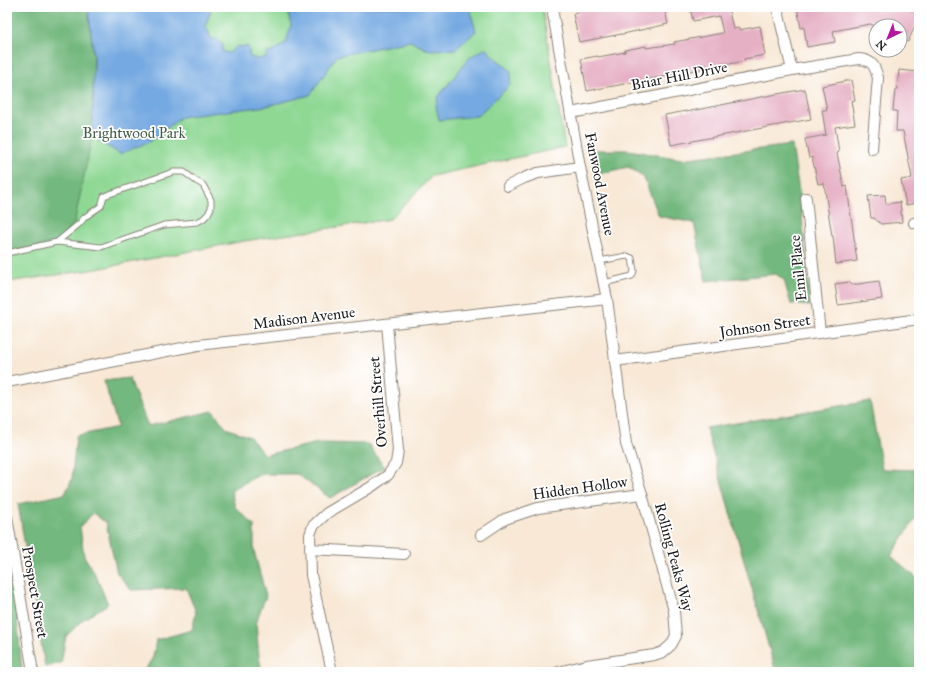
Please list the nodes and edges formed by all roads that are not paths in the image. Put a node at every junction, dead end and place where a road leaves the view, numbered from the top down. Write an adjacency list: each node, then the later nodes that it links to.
1 (777, 7): 3 (street)
2 (554, 11): 4 (street, Fanwood Avenue)
3 (792, 70): 4 (street, Briar Hill Drive); 5 (street, Briar Hill Drive)
4 (571, 113): 6 (street, Fanwood Avenue)
5 (872, 149)
6 (580, 167): 7 (street); 11 (street, Fanwood Avenue)
7 (508, 186)
8 (806, 198): 16 (street, Emil Place)
9 (57, 242): 9 (lane); 10 (lane)
10 (7, 253)
11 (599, 261): 12 (street, Fanwood Avenue); 12 (lane)
12 (604, 283): 13 (street, Fanwood Avenue)
13 (607, 298): 15 (street, Madison Avenue); 17 (street, Fanwood Avenue)
14 (919, 319): 16 (street, Johnson Street)
15 (387, 324): 18 (street, Madison Avenue); 22 (street, Overhill Street)
16 (820, 333): 17 (street, Johnson Street)
17 (615, 361): 19 (street, Rolling Peaks Way)
18 (7, 382)
19 (642, 494): 21 (street, Hidden Hollow); 26 (street, Rolling Peaks Way)
20 (7, 518): 24 (street, Prospect Street)
21 (481, 535)
22 (310, 549): 23 (street); 25 (street, Overhill Street)
23 (404, 554)
24 (33, 672)
25 (332, 672)
26 (558, 672)

